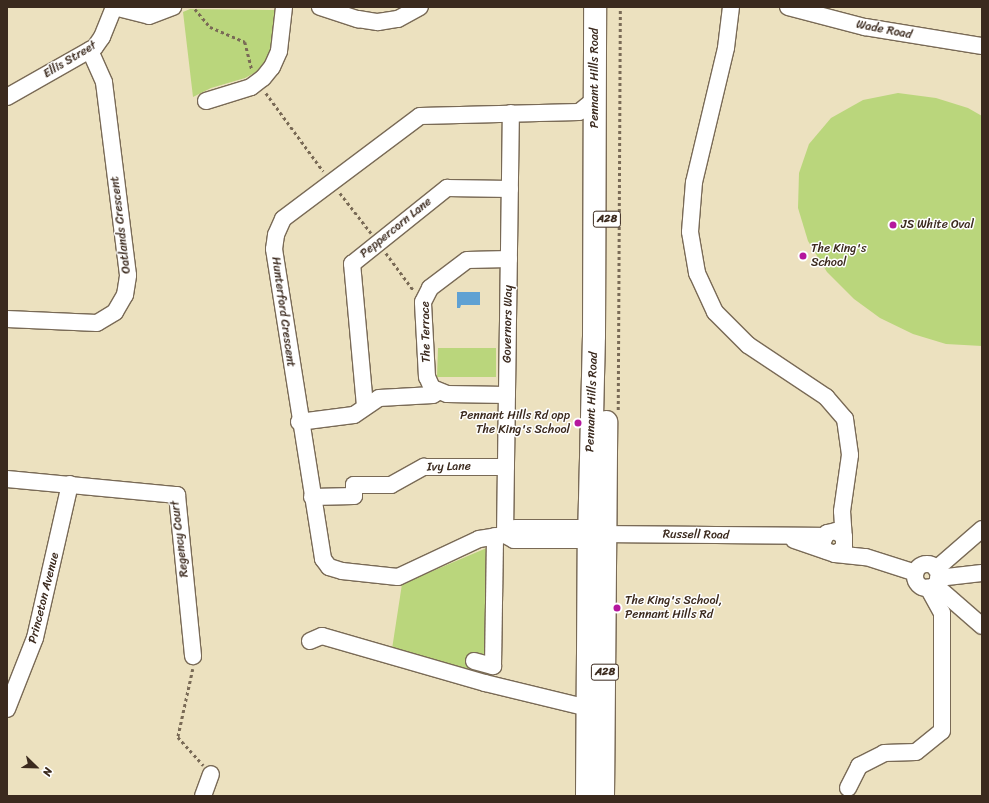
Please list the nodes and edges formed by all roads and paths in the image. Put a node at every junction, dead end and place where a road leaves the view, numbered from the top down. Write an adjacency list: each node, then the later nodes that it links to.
1 (114, 7): 2 (street); 13 (street, Ellis Street)
2 (173, 7)
3 (284, 7): 14 (street)
4 (320, 7): 5 (street)
5 (420, 7)
6 (595, 7): 17 (highway, Pennant Hills Road / A28)
7 (607, 7): 32 (highway, Pennant Hills Road / A28)
8 (620, 7): 25 (path, Pennant Hills Road)
9 (788, 7): 12 (street, Wade Road)
10 (195, 8): 14 (path)
11 (733, 10): 34 (street)
12 (982, 46)
13 (90, 50): 15 (street, Ellis Street); 21 (street, Oatlands Crescent)
14 (258, 83): 16 (street)
15 (7, 96)
16 (206, 101)
17 (587, 106): 18 (street, Hunterford Crescent); 32 (highway, Pennant Hills Road / A28)
18 (511, 113): 19 (street, Governors Way); 26 (street, Hunterford Crescent)
19 (510, 189): 20 (street, Governors Way); 24 (street, Peppercorn Lane)
20 (509, 259): 22 (street, The Terrace); 23 (street, Governors Way)
21 (7, 319)
22 (438, 392): 23 (street); 24 (street)
23 (507, 395): 27 (street, Governors Way)
24 (365, 406): 26 (street)
25 (618, 412)
26 (300, 422): 30 (street, Hunterford Crescent)
27 (506, 467): 30 (street, Ivy Lane); 33 (street, Governors Way)
28 (7, 479): 29 (street, Regency Court)
29 (70, 484): 39 (street, Regency Court); 42 (street, Princeton Avenue)
30 (312, 496): 33 (street, Hunterford Crescent)
31 (982, 529): 36 (street)
32 (594, 534): 33 (street, Hunterford Crescent); 34 (street, Russell Road); 41 (highway, Pennant Hills Road / A28); 47 (highway, Pennant Hills Road / A28)
33 (500, 535): 40 (street, Governors Way)
34 (834, 542): 36 (street, Russell Road)
35 (982, 573): 36 (street)
36 (934, 580): 37 (street); 44 (street)
37 (982, 626)
38 (310, 641): 41 (street)
39 (193, 656): 43 (path)
40 (474, 662)
41 (588, 708): 46 (highway, Pennant Hills Road / A28)
42 (7, 709)
43 (211, 774): 45 (street)
44 (848, 788)
45 (203, 796)
46 (587, 796)
47 (603, 796)

